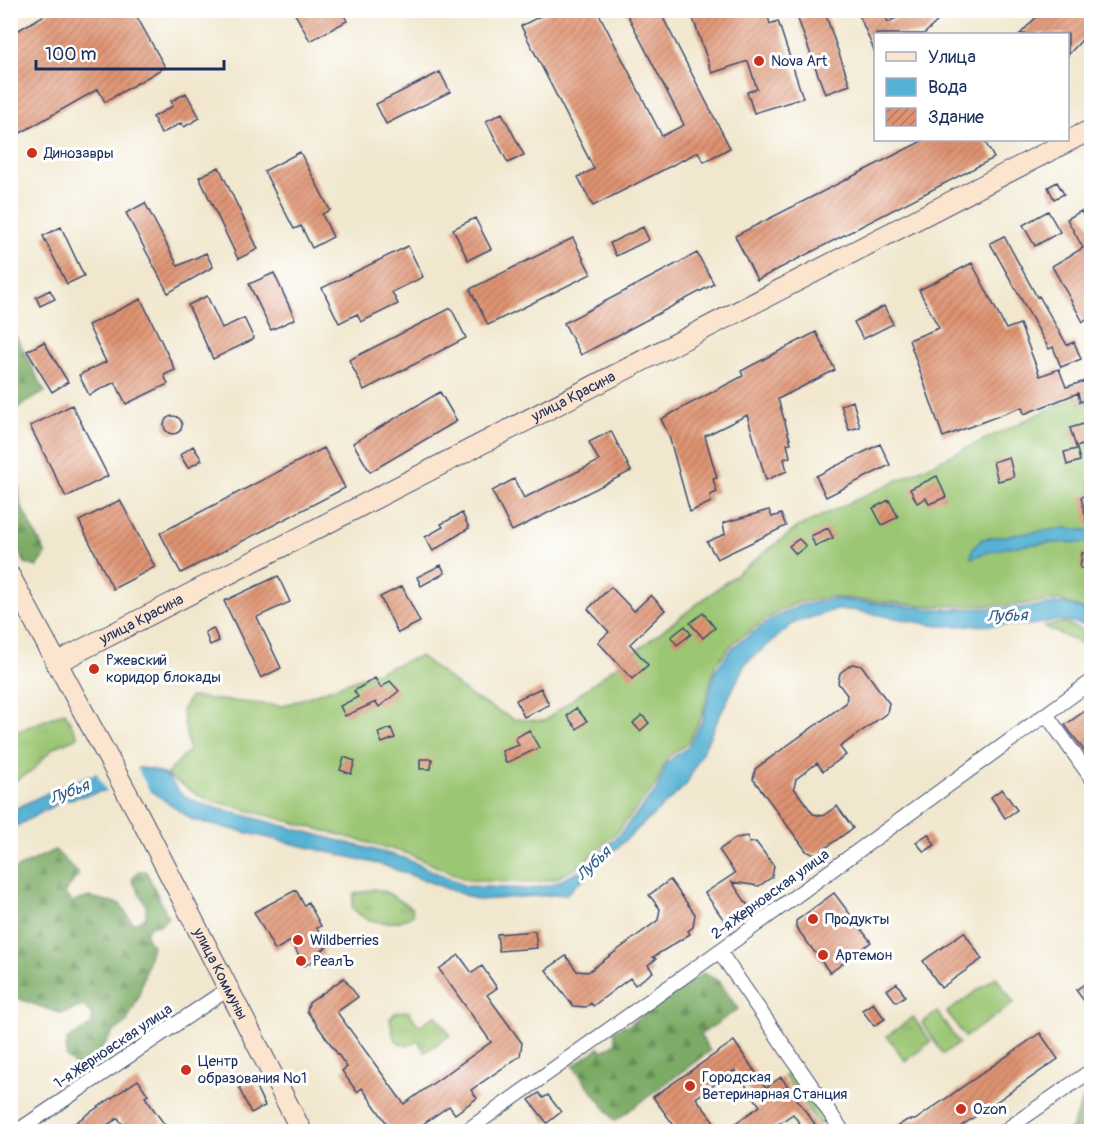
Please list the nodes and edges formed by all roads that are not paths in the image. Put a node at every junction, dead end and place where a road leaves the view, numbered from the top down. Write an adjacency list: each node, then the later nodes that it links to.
1 (1092, 129): 2 (main road, улица Красина)
2 (1069, 141)
3 (1069, 141): 5 (main road, улица Красина)
4 (10, 576): 5 (main road)
5 (56, 663): 10 (main road, улица Коммуны)
6 (1092, 681): 7 (street, 2-я Жерновская улица)
7 (1046, 714): 8 (street); 9 (street, 2-я Жерновская улица)
8 (1092, 779)
9 (719, 951): 14 (street, 2-я Жерновская улица); 15 (street)
10 (228, 989): 12 (street, 1-я Жерновская улица); 13 (main road, улица Коммуны)
11 (1092, 1070): 16 (street)
12 (16, 1131)
13 (302, 1131)
14 (465, 1131)
15 (843, 1131)
16 (1003, 1131)

